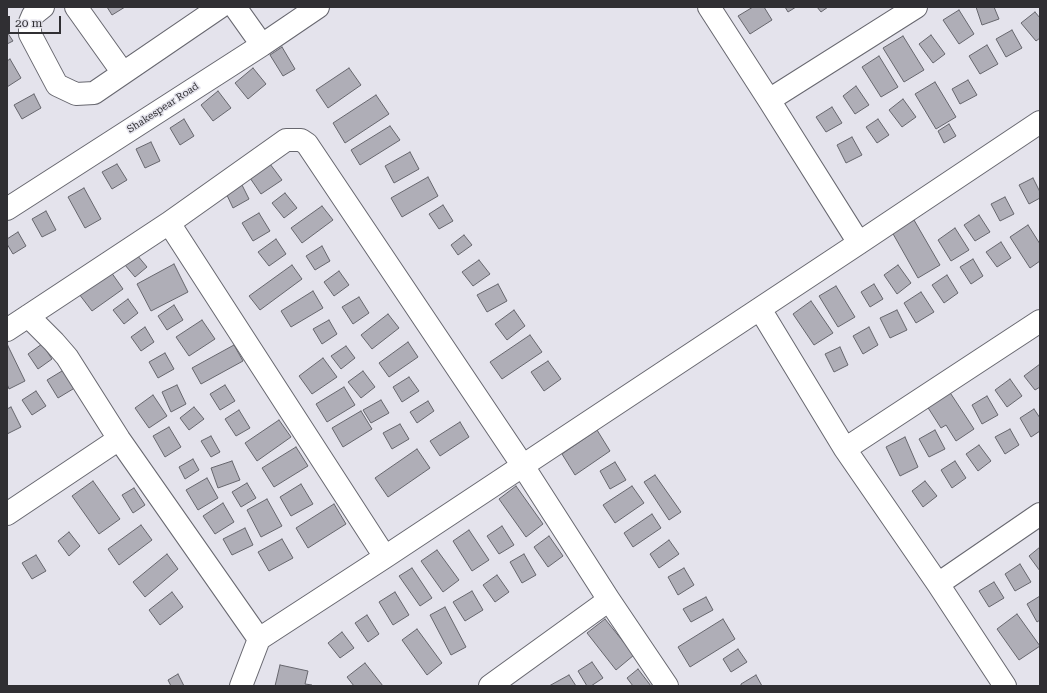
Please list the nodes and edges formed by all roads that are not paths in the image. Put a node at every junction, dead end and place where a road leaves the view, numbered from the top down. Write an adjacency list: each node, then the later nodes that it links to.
1 (43, 7): 9 (street)
2 (76, 7): 9 (street)
3 (220, 7): 9 (street)
4 (235, 7): 8 (street)
5 (318, 7): 8 (street, Shakespear Road)
6 (709, 7): 10 (street)
7 (916, 7): 10 (street)
8 (262, 45): 12 (street, Shakespear Road)
9 (124, 73)
10 (769, 100): 14 (street)
11 (1040, 122): 14 (street)
12 (7, 208)
13 (169, 223): 16 (street); 21 (street); 24 (street)
14 (859, 243): 15 (street)
15 (760, 309): 20 (street); 21 (street)
16 (28, 316): 18 (street); 19 (street)
17 (1040, 321): 20 (street)
18 (7, 330)
19 (119, 439): 22 (street); 27 (street)
20 (844, 449): 25 (street)
21 (523, 466): 24 (street); 26 (street)
22 (7, 514)
23 (1040, 514): 25 (street)
24 (384, 557): 27 (street)
25 (938, 584): 31 (street)
26 (609, 600): 29 (street); 30 (street)
27 (259, 639): 28 (street)
28 (241, 686)
29 (490, 686)
30 (667, 686)
31 (1005, 686)

